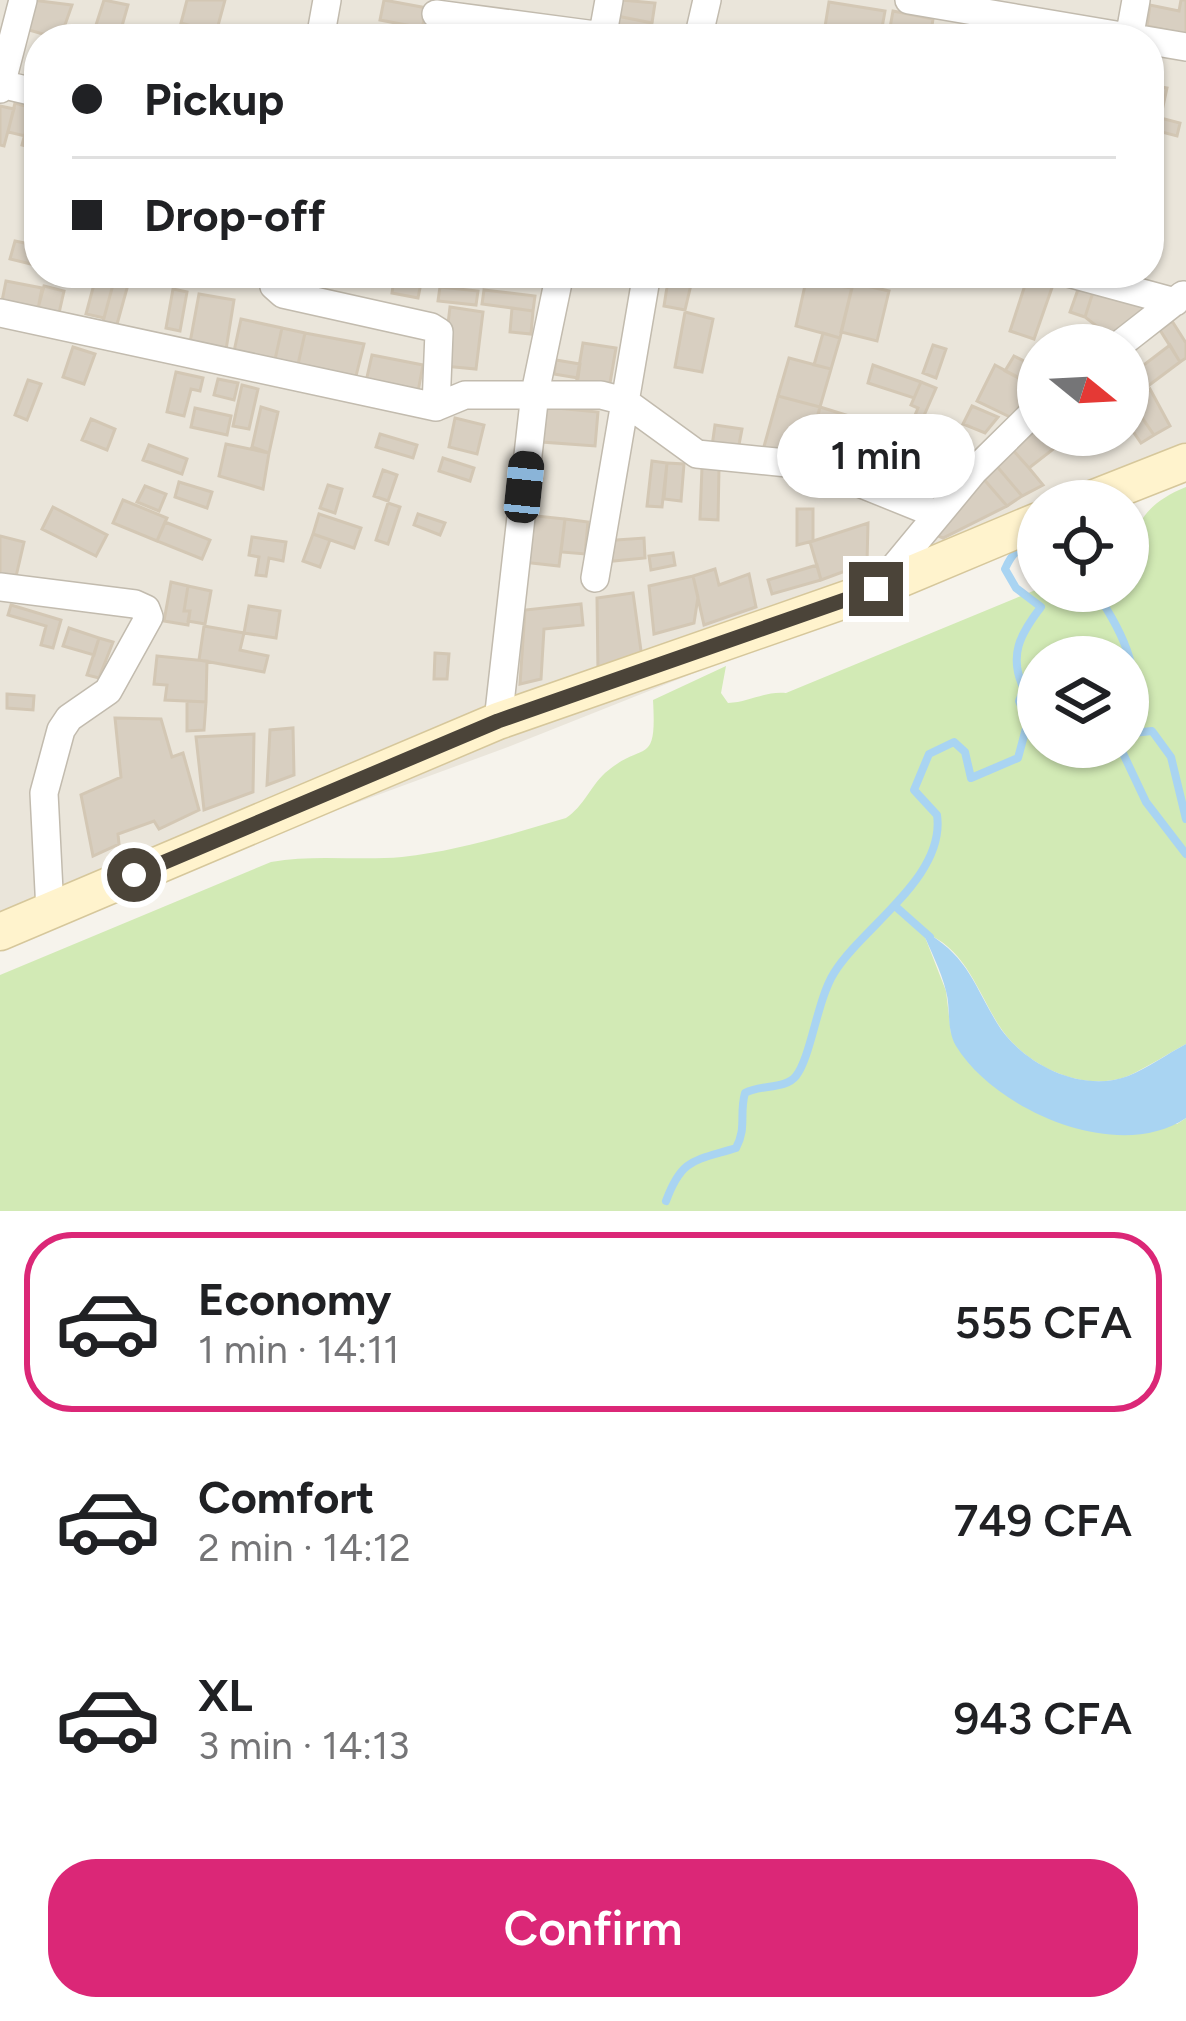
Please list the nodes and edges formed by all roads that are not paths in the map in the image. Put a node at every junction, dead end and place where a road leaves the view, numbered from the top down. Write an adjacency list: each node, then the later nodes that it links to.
1 (23, 0): 6 (street)
2 (909, 0): 5 (street)
3 (437, 18): 4 (street)
4 (487, 24)
5 (1044, 24)
6 (0, 86)
7 (276, 288): 16 (street)
8 (557, 288): 14 (street)
9 (644, 288): 15 (street)
10 (1141, 288): 11 (street)
11 (1180, 297): 13 (street)
12 (0, 313): 16 (street)
13 (1146, 324)
14 (535, 393): 15 (street); 16 (street); 25 (street)
15 (624, 401): 20 (street); 22 (street)
16 (436, 407)
17 (1017, 430): 20 (street)
18 (1186, 462): 19 (street)
19 (1141, 480)
20 (936, 514): 24 (street)
21 (1017, 530): 24 (street)
22 (595, 578)
23 (0, 587): 26 (street)
24 (876, 589): 25 (street)
25 (498, 721): 26 (street)
26 (50, 911): 27 (street)
27 (0, 932)

